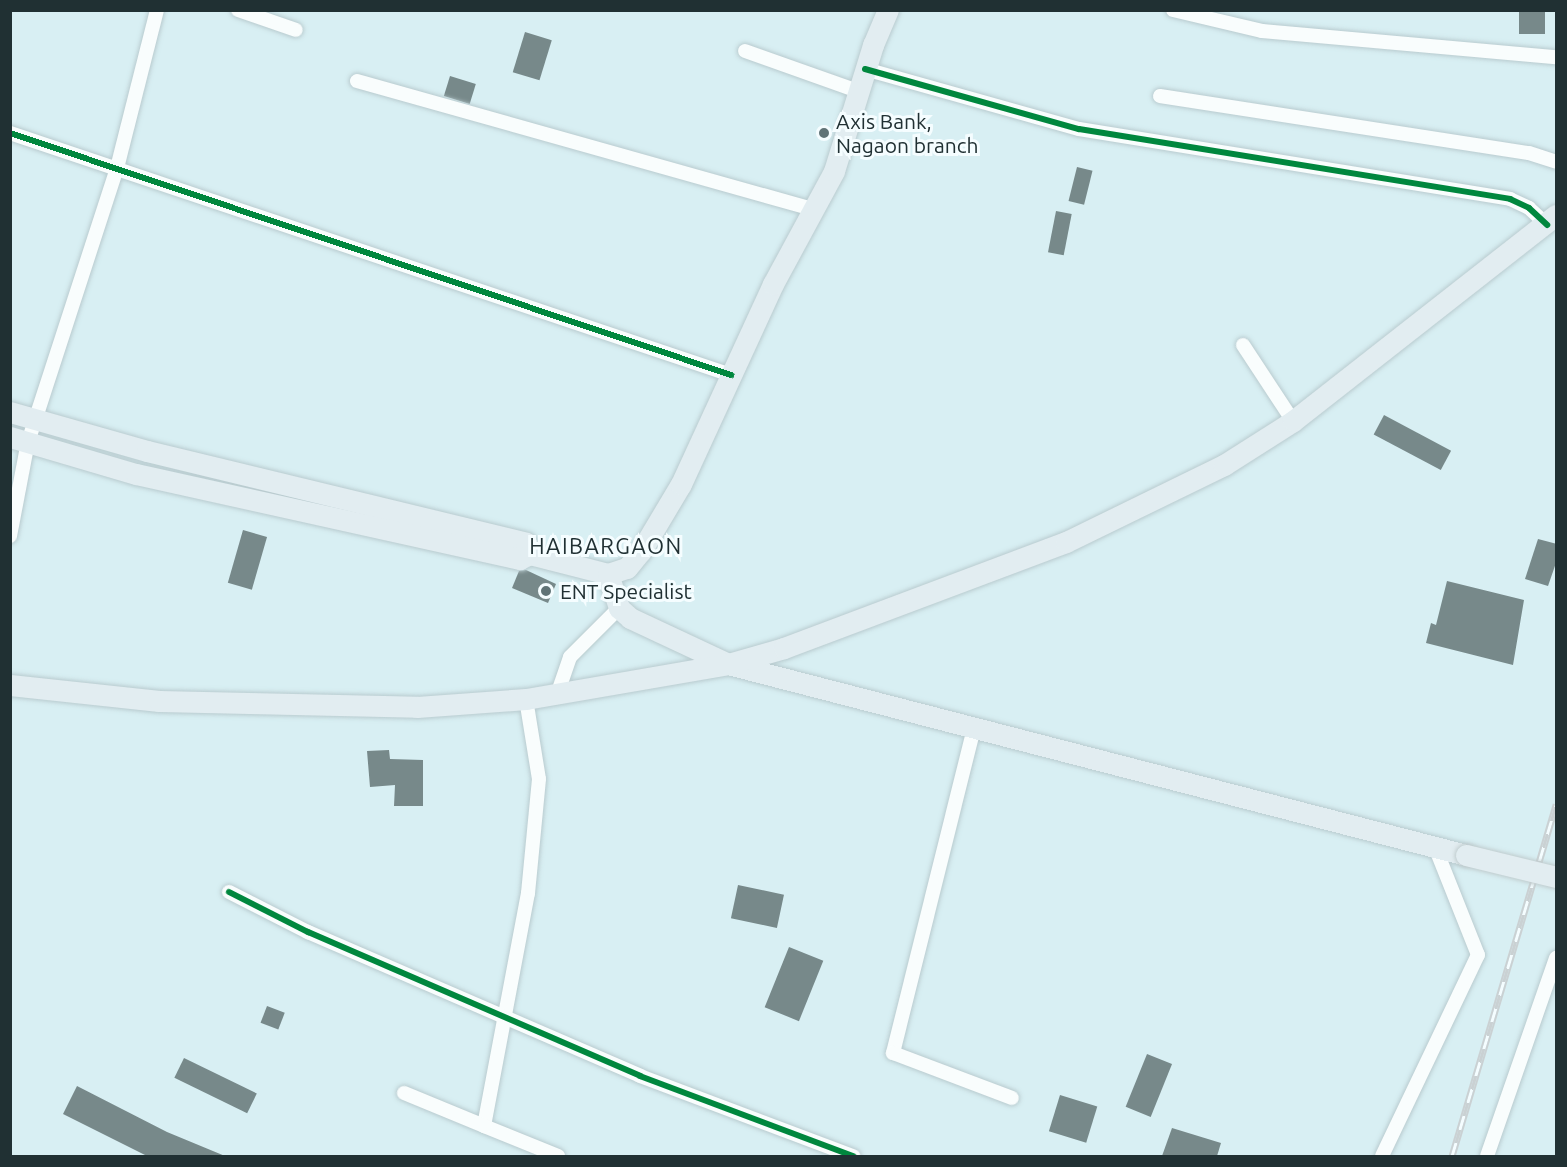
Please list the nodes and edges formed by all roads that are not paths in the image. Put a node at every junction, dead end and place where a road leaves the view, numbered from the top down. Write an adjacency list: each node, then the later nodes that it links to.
1 (157, 10): 14 (street)
2 (238, 10): 5 (street)
3 (888, 10): 8 (main road)
4 (1173, 10): 7 (street)
5 (296, 30)
6 (745, 51): 10 (street)
7 (1557, 57)
8 (865, 69): 10 (main road); 16 (street)
9 (357, 81): 15 (street)
10 (858, 91): 15 (main road)
11 (1160, 96): 13 (street)
12 (10, 133): 14 (street)
13 (1557, 162)
14 (117, 168): 18 (street); 20 (street)
15 (813, 209): 18 (main road)
16 (1552, 220): 21 (main road)
17 (1242, 345): 21 (street)
18 (731, 375): 25 (main road)
19 (10, 412): 20 (main road)
20 (36, 420): 22 (street); 24 (main road)
21 (1293, 421): 27 (main road)
22 (19, 440): 23 (street); 24 (main road)
23 (10, 536)
24 (530, 554): 25 (main road)
25 (608, 574): 26 (main road)
26 (619, 608): 27 (main road); 29 (street)
27 (728, 664): 29 (main road); 31 (main road)
28 (10, 685): 30 (main road)
29 (558, 693): 30 (main road)
30 (526, 699): 36 (street)
31 (974, 728): 32 (main road); 38 (street)
32 (1435, 847): 33 (main road, bridge); 42 (street)
33 (1557, 877)
34 (229, 892): 36 (street)
35 (1557, 958): 43 (street)
36 (504, 1018): 39 (street); 41 (street)
37 (404, 1093): 39 (street)
38 (1012, 1098)
39 (484, 1126): 40 (street)
40 (558, 1156)
41 (853, 1156)
42 (1382, 1156)
43 (1487, 1156)

